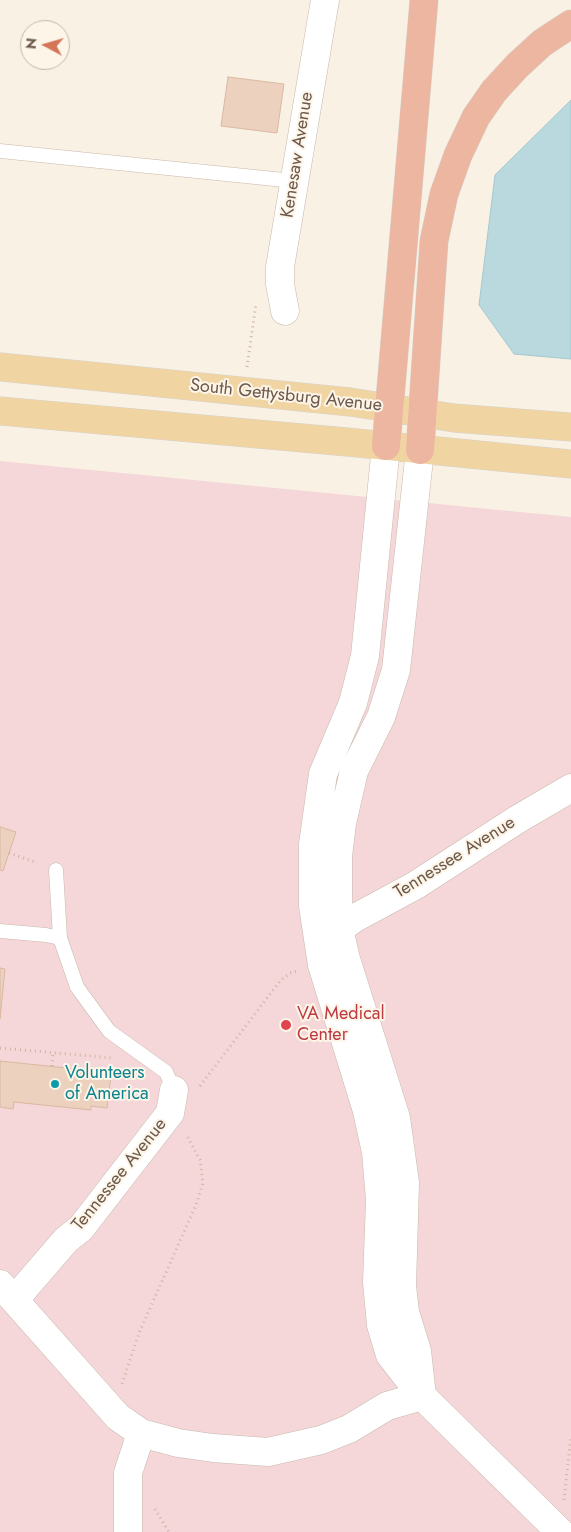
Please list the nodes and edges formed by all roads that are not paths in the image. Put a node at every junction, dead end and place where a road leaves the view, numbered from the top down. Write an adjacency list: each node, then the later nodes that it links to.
1 (325, 0): 5 (street, Kenesaw Avenue)
2 (424, 0): 8 (highway)
3 (571, 24): 10 (highway)
4 (0, 151): 5 (lane)
5 (294, 181): 6 (street, Kenesaw Avenue)
6 (285, 311)
7 (0, 367): 8 (main road, South Gettysburg Avenue)
8 (389, 408): 10 (main road, South Gettysburg Avenue); 12 (highway)
9 (0, 411): 12 (main road)
10 (422, 413): 11 (main road, South Gettysburg Avenue); 13 (highway)
11 (571, 427)
12 (386, 446): 13 (main road); 15 (street)
13 (420, 450): 14 (main road); 16 (street)
14 (571, 464)
15 (371, 601): 16 (lane); 17 (street)
16 (404, 604): 18 (street)
17 (353, 703): 18 (lane); 22 (street)
18 (381, 717): 22 (street)
19 (571, 788): 22 (street, Tennessee Avenue)
20 (56, 870): 23 (lane)
21 (0, 931): 23 (lane)
22 (329, 933): 26 (street)
23 (60, 938): 24 (lane)
24 (174, 1092): 25 (street, Tennessee Avenue)
25 (7, 1291): 27 (street)
26 (422, 1396): 27 (street); 29 (street)
27 (141, 1433): 28 (street)
28 (128, 1532)
29 (560, 1532)

